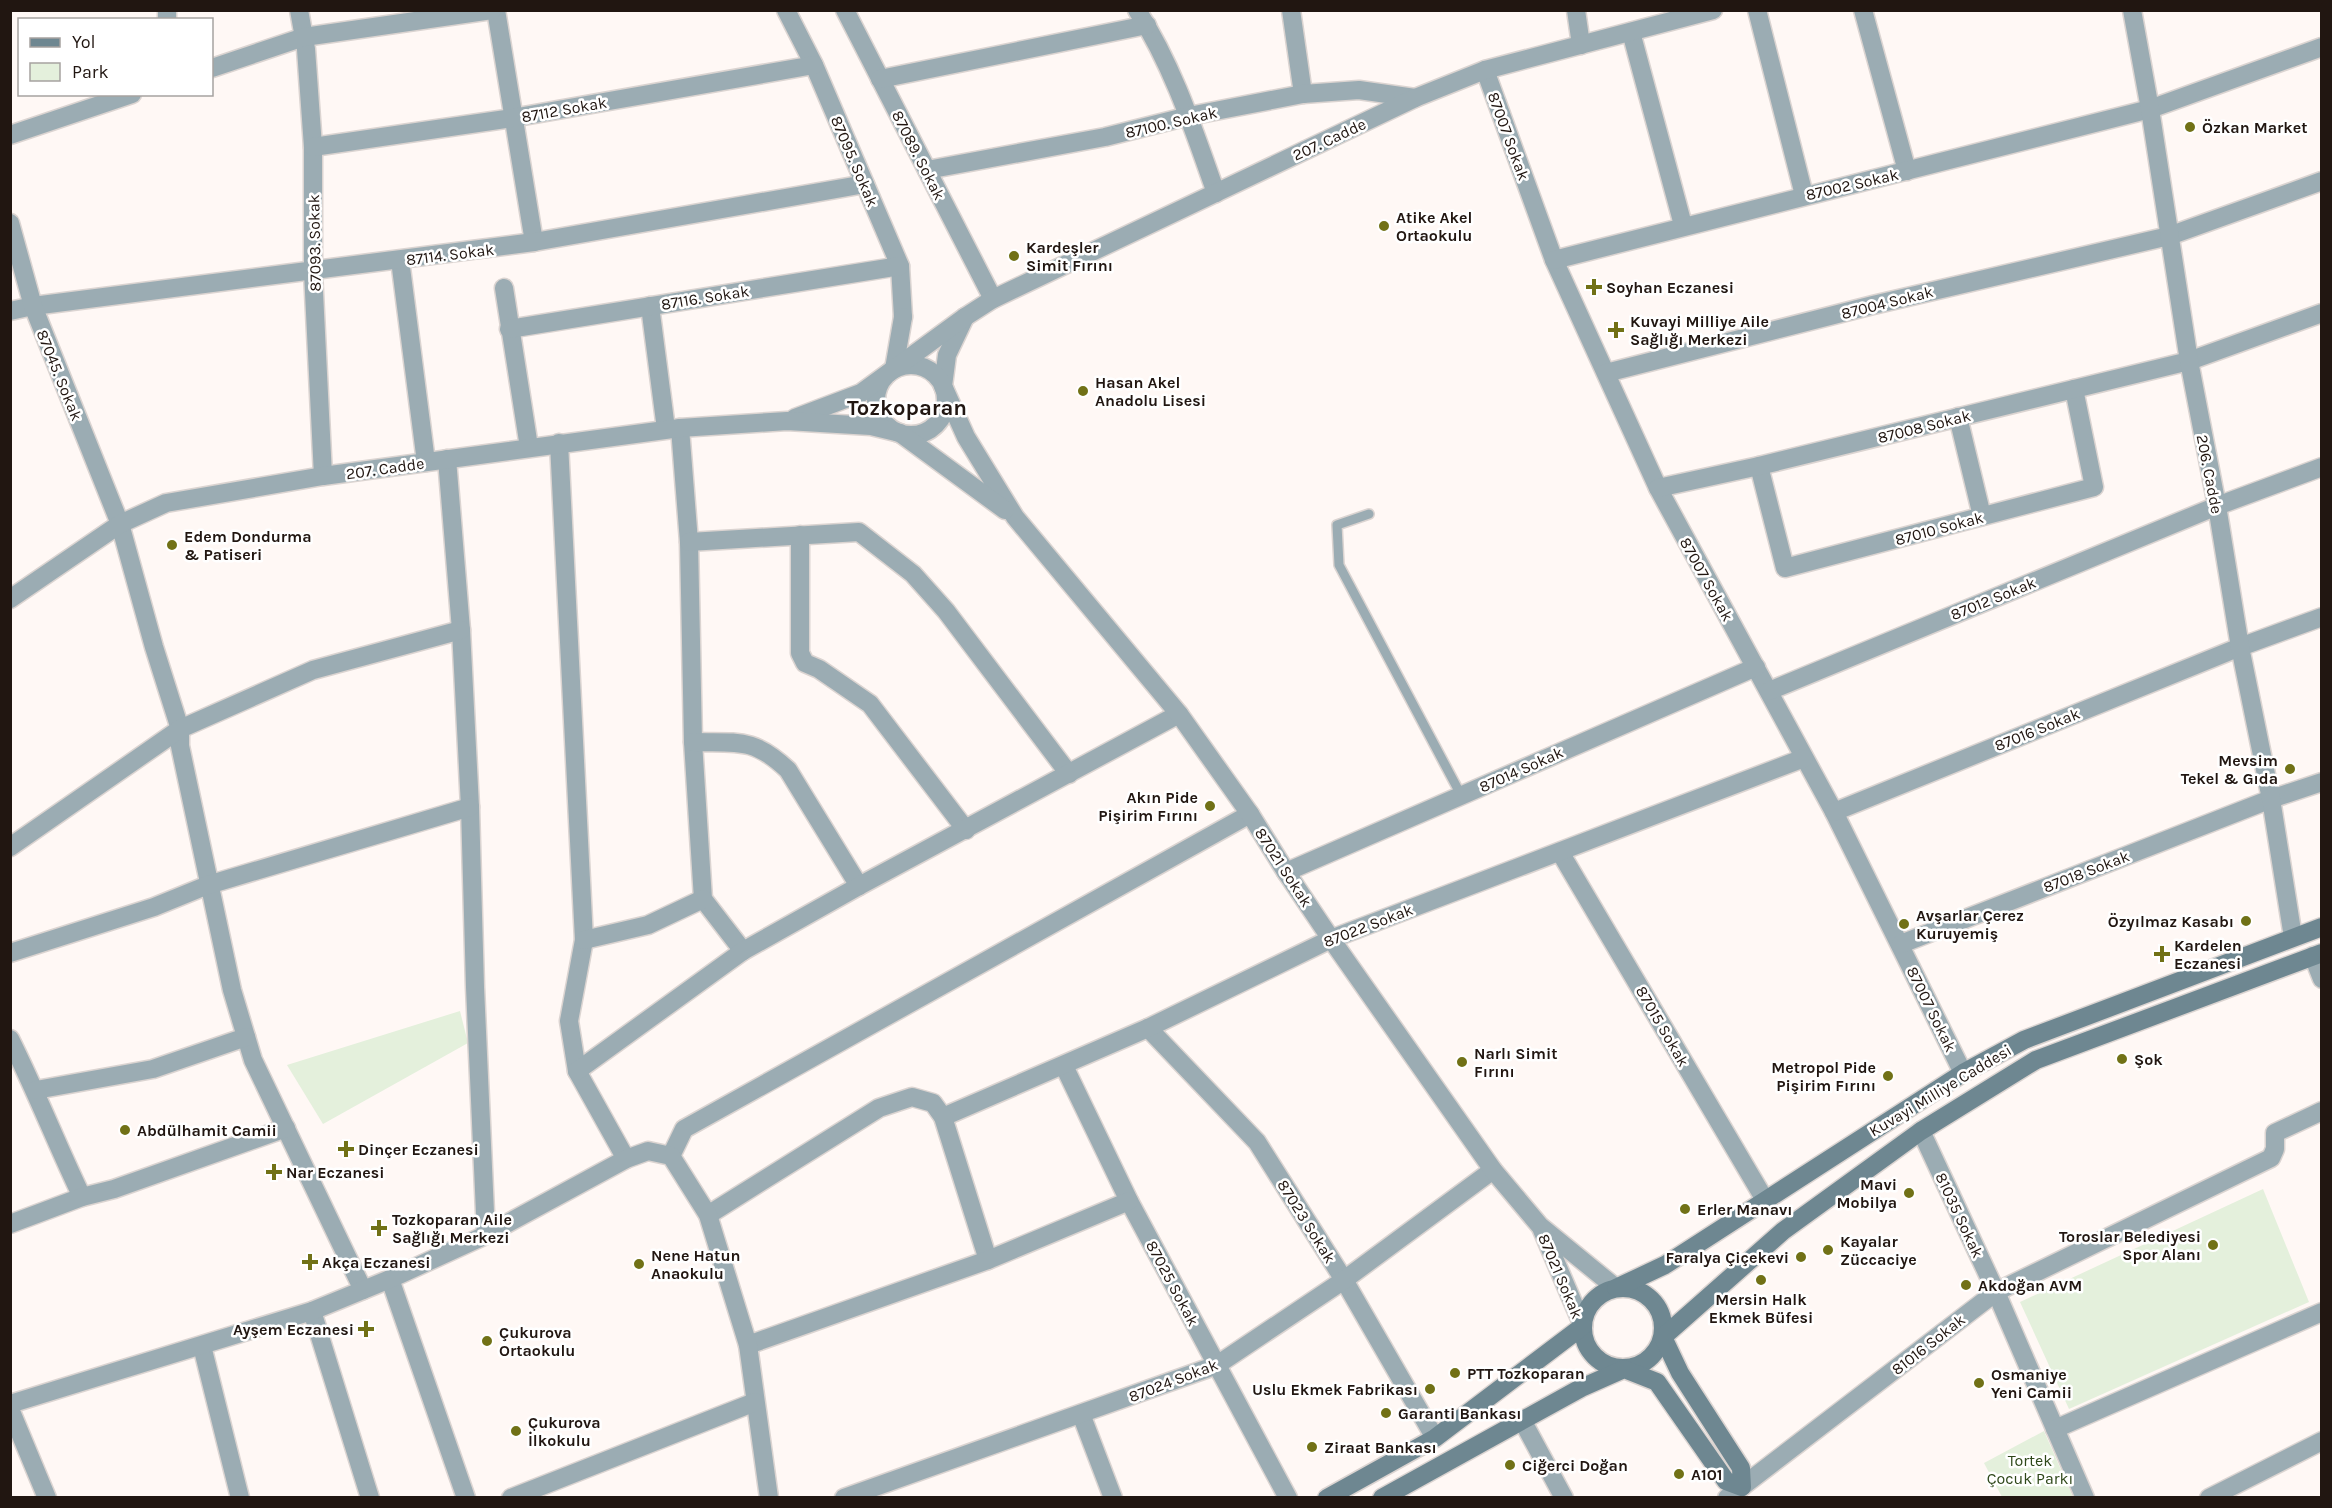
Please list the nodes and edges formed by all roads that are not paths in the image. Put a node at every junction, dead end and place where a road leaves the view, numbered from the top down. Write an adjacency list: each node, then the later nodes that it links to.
1 (299, 10): 13 (street, 87093. Sokak)
2 (494, 10): 13 (street); 25 (street)
3 (786, 10): 16 (street, 87095. Sokak)
4 (845, 10): 19 (street, 87089. Sokak)
5 (1292, 10): 20 (street)
6 (1576, 10): 14 (street)
7 (1713, 10): 12 (street, 207. Cadde)
8 (1757, 10): 33 (street)
9 (1863, 10): 29 (street)
10 (2132, 10): 23 (street, 206. Cadde)
11 (1142, 18): 19 (street); 24 (street)
12 (1631, 32): 14 (street, 207. Cadde); 35 (street)
13 (304, 37): 17 (street); 27 (street, 87093. Sokak)
14 (1581, 45): 18 (street, 207. Cadde)
15 (2322, 46): 23 (street, 87002 Sokak)
16 (814, 64): 25 (street, 87112 Sokak); 31 (street, 87095. Sokak)
17 (213, 68)
18 (1485, 70): 22 (street, 207. Cadde); 39 (street, 87007 Sokak)
19 (880, 79): 28 (street, 87089. Sokak)
20 (1303, 94): 22 (street, 87100. Sokak); 24 (street, 87100. Sokak)
21 (126, 96): 26 (street)
22 (1415, 98): 32 (street, 207. Cadde)
23 (2150, 109): 29 (street, 87002 Sokak); 36 (street, 206. Cadde)
24 (1189, 116): 28 (street, 87100. Sokak); 32 (street)
25 (512, 118): 27 (street, 87112 Sokak); 37 (street)
26 (10, 135)
27 (313, 147): 41 (street, 87093. Sokak)
28 (927, 170): 43 (street, 87089. Sokak)
29 (1907, 171): 33 (street, 87002 Sokak)
30 (2322, 181): 36 (street, 87004 Sokak)
31 (865, 184): 37 (street, 87114. Sokak); 40 (street, 87095. Sokak)
32 (1216, 193): 43 (street, 207. Cadde)
33 (1804, 195): 35 (street, 87002 Sokak)
34 (10, 223): 44 (street, 87045. Sokak)
35 (1683, 225): 39 (street, 87002 Sokak)
36 (2169, 236): 50 (street, 206. Cadde); 52 (street, 87004 Sokak)
37 (534, 243): 38 (street, 87114. Sokak)
38 (399, 260): 41 (street, 87114. Sokak); 62 (street)
39 (1554, 260): 52 (street, 87007 Sokak)
40 (900, 266): 45 (street, 87116. Sokak); 51 (street, 87095. Sokak)
41 (313, 272): 44 (street, 87114. Sokak); 65 (street, 87093. Sokak)
42 (504, 288): 49 (street)
43 (993, 299): 48 (street, 207. Cadde)
44 (33, 306): 46 (street, 87114. Sokak); 71 (street, 87045. Sokak)
45 (650, 306): 49 (street, 87116. Sokak); 57 (street)
46 (10, 310)
47 (2322, 313): 50 (street, 87008 Sokak)
48 (965, 317): 51 (street, 207. Cadde); 53 (street)
49 (509, 329): 60 (street)
50 (2189, 360): 54 (street, 87008 Sokak); 67 (street, 206. Cadde)
51 (894, 369): 53 (street); 56 (street, 207. Cadde); 58 (street)
52 (1606, 373): 66 (street, 87007 Sokak)
53 (943, 386): 58 (street); 70 (street)
54 (2074, 389): 55 (street, 87008 Sokak); 69 (street, 87010 Sokak)
55 (1958, 417): 63 (street, 87008 Sokak); 69 (street)
56 (787, 421): 57 (street, 207. Cadde); 58 (street)
57 (673, 428): 59 (street, 207. Cadde); 73 (street)
58 (900, 433): 70 (street)
59 (560, 443): 60 (street, 207. Cadde); 101 (street)
60 (529, 447): 61 (street, 207. Cadde)
61 (447, 459): 62 (street, 207. Cadde); 76 (street)
62 (426, 462): 65 (street, 207. Cadde)
63 (1759, 466): 66 (street, 87008 Sokak); 69 (street, 87010 Sokak)
64 (2322, 467): 67 (street, 87012 Sokak)
65 (323, 476): 71 (street, 207. Cadde)
66 (1658, 488): 78 (street, 87007 Sokak)
67 (2217, 506): 77 (street, 206. Cadde); 79 (street, 87012 Sokak)
68 (1369, 514): 86 (lane)
69 (1982, 516)
70 (1015, 517): 80 (street, 87021 Sokak)
71 (120, 524): 74 (street, 207. Cadde); 81 (street, 87045. Sokak)
72 (800, 535): 73 (street); 84 (street); 91 (street)
73 (689, 542): 82 (street)
74 (10, 599)
75 (2322, 617): 77 (street, 87016 Sokak)
76 (461, 630): 81 (street); 88 (street)
77 (2240, 647): 87 (street, 206. Cadde); 89 (street, 87016 Sokak)
78 (1756, 667): 79 (street, 87007 Sokak); 86 (street, 87014 Sokak)
79 (1769, 691): 83 (street, 87007 Sokak)
80 (1179, 714): 84 (street); 90 (street, 87021 Sokak)
81 (180, 729): 92 (street); 95 (street, 87045. Sokak)
82 (693, 742): 96 (street); 97 (street)
83 (1804, 758): 89 (street, 87007 Sokak); 93 (street, 87022 Sokak)
84 (1069, 774): 91 (street)
85 (2322, 782): 87 (street, 87018 Sokak)
86 (1461, 795): 94 (street, 87014 Sokak)
87 (2271, 799): 99 (street, 206. Cadde); 102 (street, 87018 Sokak)
88 (470, 807): 95 (street); 127 (street)
89 (1834, 812): 102 (street, 87007 Sokak)
90 (1250, 814): 94 (street, 87021 Sokak); 118 (street)
91 (966, 830): 96 (street)
92 (10, 847)
93 (1560, 852): 100 (street, 87022 Sokak); 122 (street, 87015 Sokak)
94 (1286, 872): 100 (street, 87021 Sokak)
95 (208, 885): 104 (street); 108 (street, 87045. Sokak)
96 (859, 886): 103 (street)
97 (703, 899): 101 (street); 103 (street)
98 (2322, 927): 99 (main road, Kuvayi Milliye Caddesi)
99 (2293, 937): 112 (main road, Kuvayi Milliye Caddesi)
100 (1331, 939): 107 (street, 87022 Sokak); 120 (street, 87021 Sokak)
101 (584, 940): 111 (street)
102 (1901, 944): 112 (street, 87007 Sokak)
103 (743, 951): 111 (street)
104 (10, 953)
105 (2317, 954): 106 (street); 117 (main road, Kuvayi Milliye Caddesi)
106 (2322, 978)
107 (1148, 1028): 110 (street, 87022 Sokak); 130 (street, 87023 Sokak)
108 (246, 1037): 113 (street); 116 (street, 87045. Sokak)
109 (10, 1039): 113 (street)
110 (1064, 1066): 115 (street, 87022 Sokak); 123 (street, 87025 Sokak)
111 (577, 1071): 119 (street)
112 (1963, 1072): 122 (main road, Kuvayi Milliye Caddesi)
113 (36, 1090): 121 (street)
114 (2322, 1111): 133 (street, 81016 Sokak)
115 (944, 1118): 124 (street); 128 (street)
116 (286, 1128): 121 (street); 132 (street, 87045. Sokak)
117 (1921, 1131): 133 (street, 81035 Sokak); 137 (main road, Kuvayi Milliye Caddesi)
118 (671, 1156): 119 (street); 124 (street)
119 (626, 1159): 127 (street)
120 (1493, 1170): 126 (street, 87021 Sokak); 130 (street, 87024 Sokak)
121 (82, 1197): 125 (street)
122 (1765, 1200): 131 (main road, Kuvayi Milliye Caddesi)
123 (1129, 1202): 128 (street); 140 (street, 87025 Sokak)
124 (708, 1215): 138 (street)
125 (10, 1224)
126 (1540, 1226): 131 (street, 87021 Sokak); 136 (street, 87021 Sokak)
127 (486, 1235): 129 (street)
128 (988, 1260): 138 (street)
129 (390, 1279): 132 (street); 154 (street)
130 (1344, 1280): 140 (street, 87024 Sokak); 148 (street, 87023 Sokak)
131 (1616, 1288): 136 (main road); 137 (main road)
132 (363, 1290): 134 (street)
133 (1996, 1292): 147 (street, 81035 Sokak); 150 (street, 81016 Sokak)
134 (312, 1311): 139 (street); 153 (street)
135 (2322, 1312): 147 (street)
136 (1582, 1326): 141 (main road); 148 (main road)
137 (1663, 1337): 141 (main road); 150 (main road)
138 (748, 1345): 142 (street)
139 (202, 1346): 143 (street); 152 (street)
140 (1217, 1365): 145 (street, 87024 Sokak); 159 (street, 87025 Sokak)
141 (1624, 1369): 146 (main road); 150 (main road)
142 (755, 1402): 155 (street); 156 (street)
143 (10, 1404)
144 (10, 1409): 151 (street)
145 (1081, 1414): 157 (street, 87024 Sokak); 158 (street)
146 (1522, 1420): 161 (main road); 162 (street)
147 (2055, 1429): 163 (street, 81035 Sokak)
148 (1435, 1438): 160 (main road)
149 (2322, 1442): 164 (street)
150 (1739, 1494)
151 (47, 1497)
152 (240, 1497)
153 (370, 1497)
154 (466, 1497)
155 (511, 1497)
156 (769, 1497)
157 (844, 1497)
158 (1113, 1497)
159 (1288, 1497)
160 (1327, 1497)
161 (1382, 1497)
162 (1564, 1497)
163 (2085, 1497)
164 (2209, 1497)

